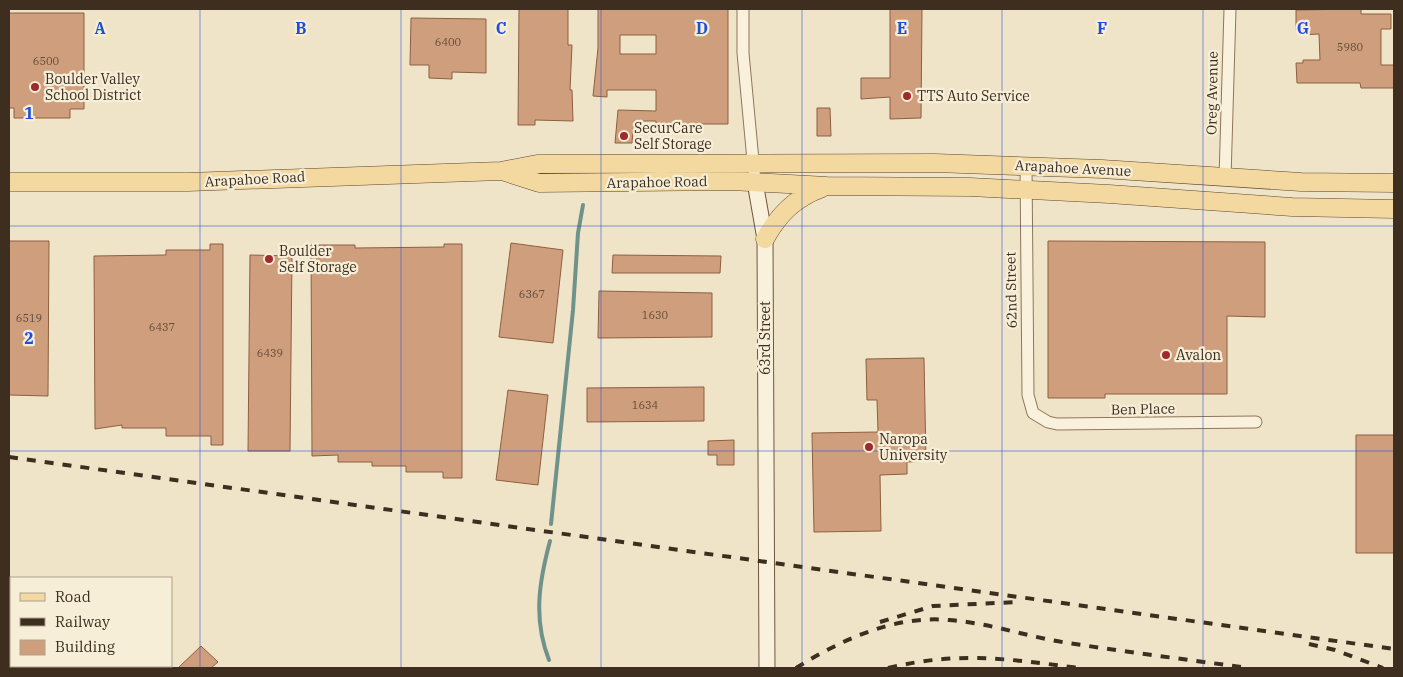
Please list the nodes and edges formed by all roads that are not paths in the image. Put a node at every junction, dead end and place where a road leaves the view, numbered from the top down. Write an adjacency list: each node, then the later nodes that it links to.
1 (743, 9): 3 (street, 63rd Street)
2 (1230, 9): 6 (street, Oreg Avenue)
3 (752, 163): 4 (main road, Arapahoe Avenue); 5 (main road, Arapahoe Road); 8 (street, 63rd Street)
4 (1026, 165): 6 (main road, Arapahoe Avenue); 11 (street, 62nd Street)
5 (501, 171): 7 (main road, Arapahoe Road); 8 (main road, Arapahoe Road)
6 (1225, 178): 9 (main road, Arapahoe Avenue)
7 (9, 182)
8 (754, 182): 10 (main road, Arapahoe Avenue); 13 (street, 63rd Street)
9 (1394, 183)
10 (827, 186): 11 (main road, Arapahoe Avenue); 13 (main road)
11 (1026, 189): 12 (main road, Arapahoe Avenue); 14 (street, 62nd Street)
12 (1394, 209)
13 (765, 239): 16 (street, 63rd Street)
14 (1033, 413): 15 (street, Ben Place)
15 (1256, 422)
16 (767, 668)

